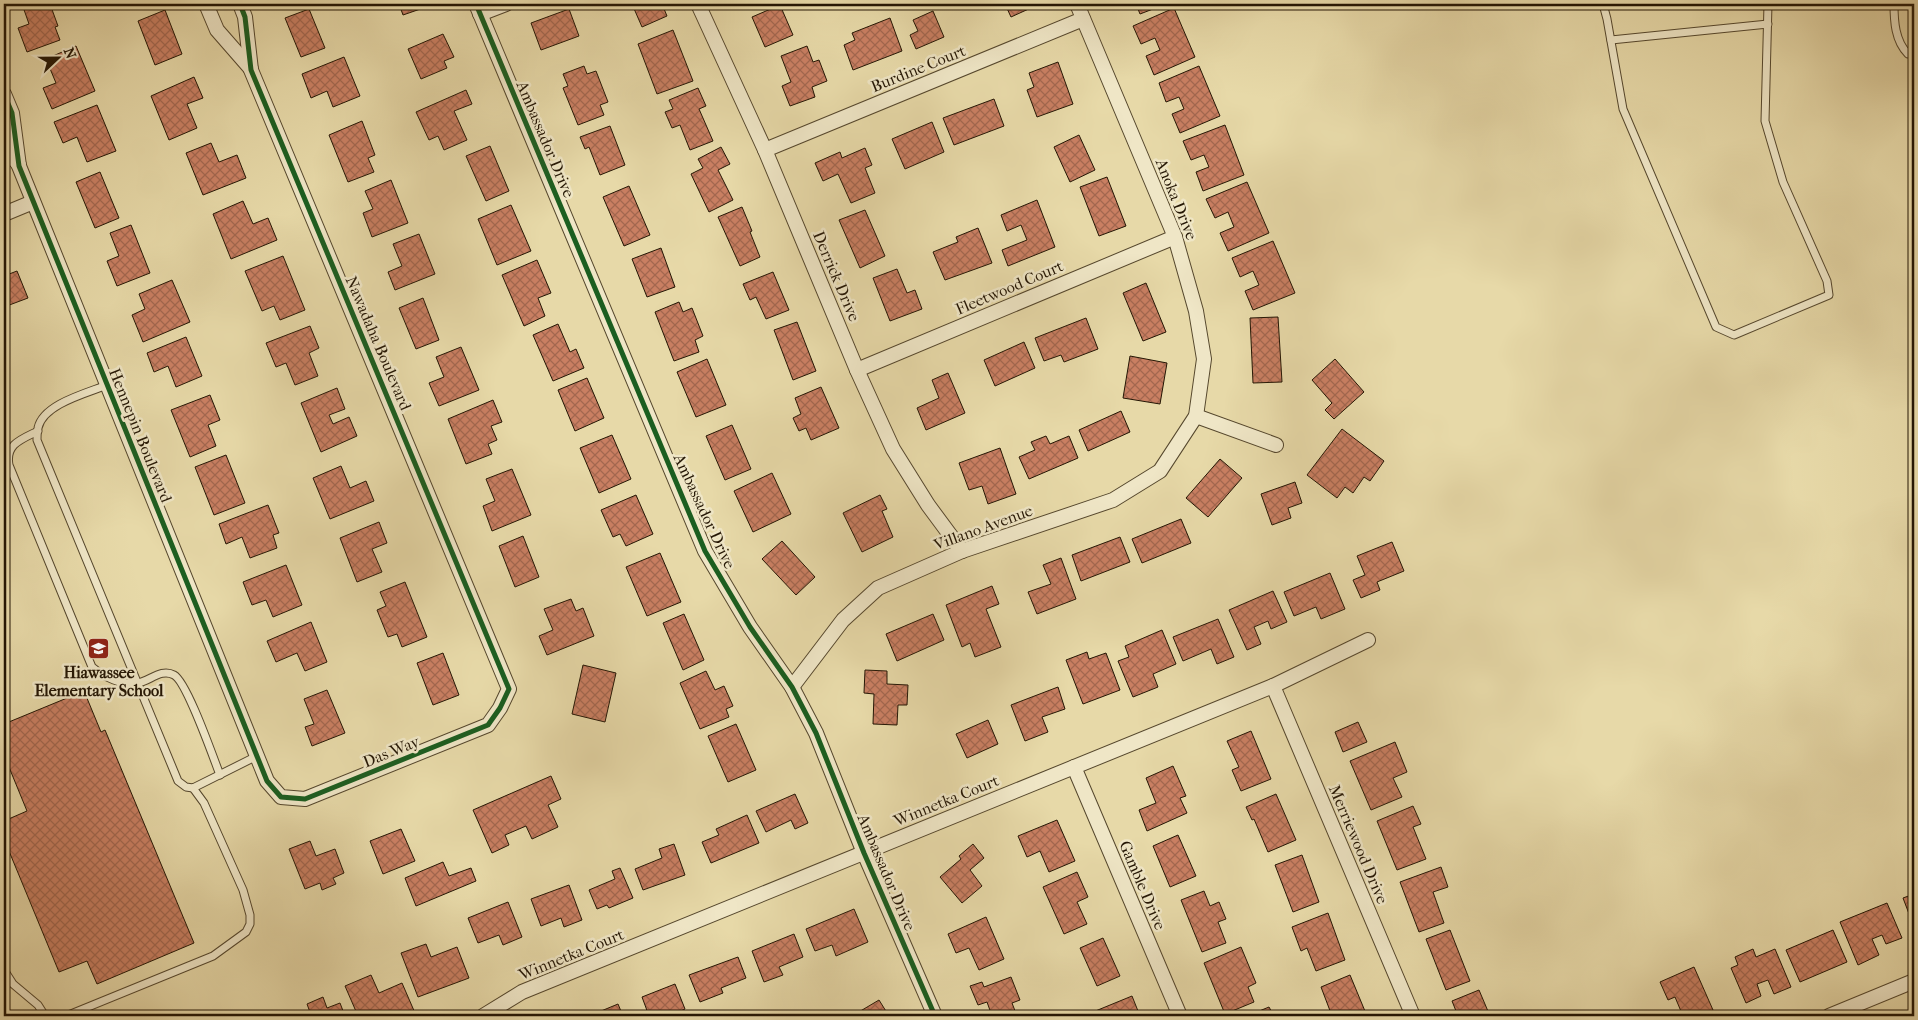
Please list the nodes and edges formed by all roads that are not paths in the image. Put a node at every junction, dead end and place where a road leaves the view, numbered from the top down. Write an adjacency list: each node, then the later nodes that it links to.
1 (206, 4): 14 (street, Nawadaha Boulevard)
2 (240, 4): 14 (street, Nawadaha Boulevard)
3 (506, 4): 9 (street)
4 (698, 4): 17 (street, Derrick Drive)
5 (1077, 4): 10 (street, Anoka Drive)
6 (1603, 4): 12 (lane)
7 (1768, 4): 11 (lane)
8 (1894, 4): 13 (lane)
9 (478, 9): 31 (street, Ambassador Drive)
10 (1083, 19): 17 (street, Burdine Court); 21 (street, Anoka Drive)
11 (1768, 24): 12 (lane); 12 (lane)
12 (1611, 40)
13 (1914, 53)
14 (251, 70): 32 (street, Nawadaha Boulevard)
15 (4, 94): 18 (street, Hennepin Boulevard)
16 (4, 147): 18 (street, Hennepin Boulevard)
17 (766, 150): 22 (street, Derrick Drive)
18 (19, 166): 19 (street, Hennepin Boulevard)
19 (33, 202): 20 (street); 23 (street, Hennepin Boulevard)
20 (4, 214)
21 (1175, 237): 22 (street, Fleetwood Court); 24 (street, Anoka Drive)
22 (857, 370): 27 (street, Derrick Drive)
23 (107, 385): 25 (lane); 33 (street, Hennepin Boulevard)
24 (1196, 416): 26 (street); 27 (street, Villano Avenue)
25 (38, 431): 29 (lane); 29 (lane)
26 (1276, 445)
27 (962, 551): 31 (street, Villano Avenue)
28 (1368, 640): 30 (street, Winnetka Court)
29 (138, 683): 35 (lane); 37 (lane)
30 (1273, 686): 34 (street, Winnetka Court); 46 (street, Merriewood Drive)
31 (792, 687): 38 (street, Ambassador Drive)
32 (509, 688): 36 (street, Das Way)
33 (257, 756): 35 (lane); 36 (street, Hennepin Boulevard)
34 (1074, 766): 38 (street, Winnetka Court); 45 (street, Gamble Drive)
35 (220, 775): 37 (lane)
36 (267, 781)
37 (194, 788): 42 (lane)
38 (864, 853): 43 (street, Winnetka Court); 44 (street, Ambassador Drive)
39 (4, 970): 41 (lane)
40 (1914, 981): 47 (street)
41 (45, 1016)
42 (66, 1016)
43 (483, 1016)
44 (934, 1016)
45 (1180, 1016)
46 (1413, 1016)
47 (1829, 1016)

